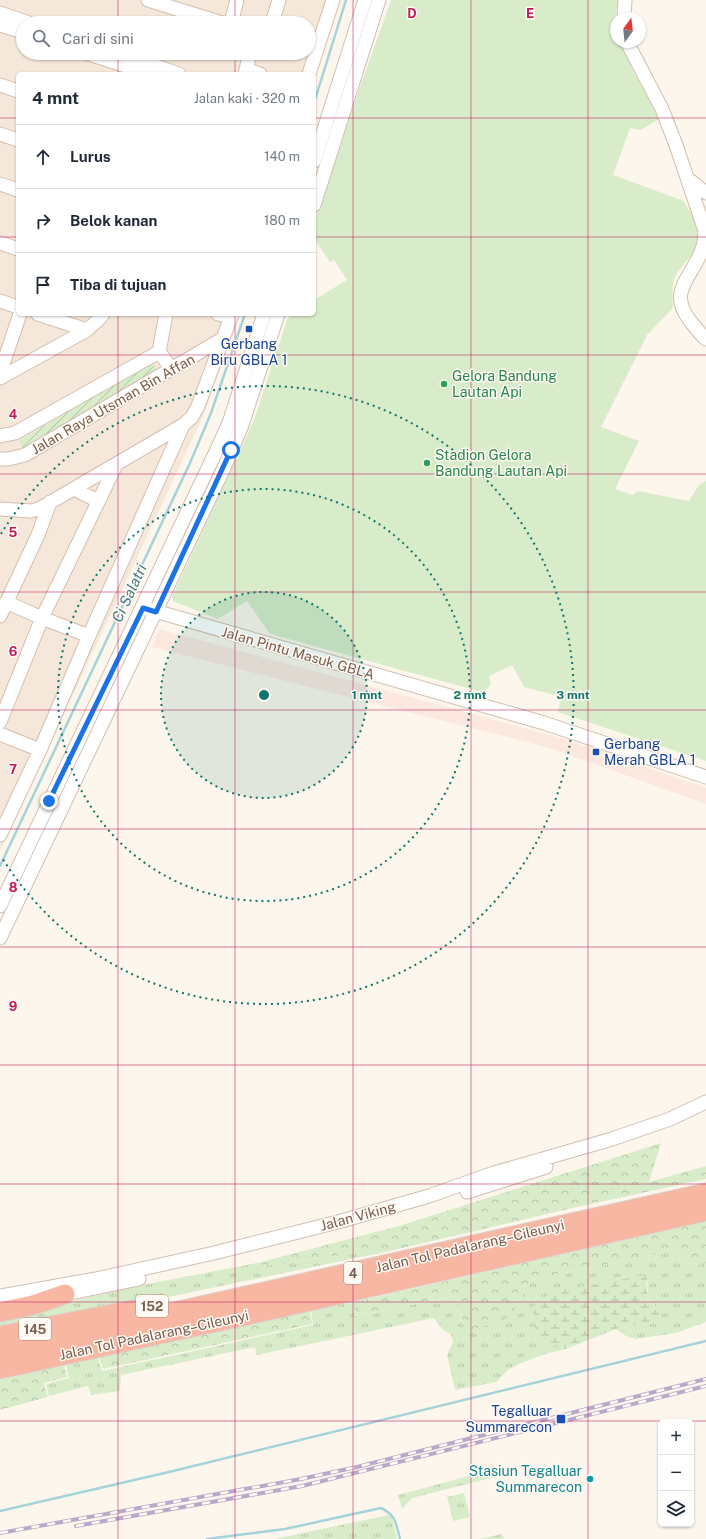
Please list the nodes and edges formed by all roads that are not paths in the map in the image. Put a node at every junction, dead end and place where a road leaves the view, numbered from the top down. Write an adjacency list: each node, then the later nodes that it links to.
1 (148, 0): 10 (street)
2 (237, 0): 11 (street)
3 (279, 0): 12 (street)
4 (333, 0): 17 (street)
5 (365, 0): 30 (street)
6 (379, 0): 35 (street)
7 (624, 0): 8 (street)
8 (624, 12)
9 (0, 13): 13 (street)
10 (199, 16)
11 (233, 16)
12 (274, 16)
13 (16, 19)
14 (0, 25): 15 (street)
15 (16, 30)
16 (630, 48): 31 (street)
17 (316, 52)
18 (108, 60): 22 (street)
19 (138, 60): 23 (street)
20 (248, 60): 24 (street)
21 (314, 60): 25 (street)
22 (145, 72)
23 (173, 72)
24 (245, 72)
25 (310, 72)
26 (0, 85): 27 (street)
27 (16, 90)
28 (0, 134): 29 (street)
29 (16, 139)
30 (316, 155)
31 (687, 178): 34 (street); 49 (street)
32 (0, 184): 33 (street)
33 (16, 189)
34 (706, 193)
35 (316, 199)
36 (0, 243): 37 (street)
37 (16, 248)
38 (0, 301): 39 (street)
39 (16, 306)
40 (19, 316): 52 (street)
41 (44, 316): 47 (street)
42 (101, 316): 47 (street)
43 (166, 316): 50 (street)
44 (227, 316): 48 (street)
45 (263, 316): 65 (street)
46 (277, 316): 66 (street)
47 (87, 330): 53 (street)
48 (222, 339): 51 (street, Jalan Raya Utsman Bin Affan); 54 (street)
49 (706, 339)
50 (160, 352): 51 (street); 55 (street, Jalan Raya Utsman Bin Affan)
51 (172, 369): 56 (street, Jalan Raya Utsman Bin Affan)
52 (0, 373)
53 (0, 378)
54 (183, 425): 57 (street); 69 (street)
55 (0, 436)
56 (0, 459)
57 (116, 465): 58 (street); 59 (street)
58 (74, 489): 59 (street); 60 (street)
59 (98, 501): 68 (street)
60 (50, 502): 62 (street); 63 (street)
61 (0, 509): 62 (street)
62 (25, 511): 63 (street)
63 (43, 522): 64 (street)
64 (6, 602): 67 (street); 68 (street)
65 (143, 608): 66 (street, Jalan Pintu Masuk GBLA); 75 (street)
66 (156, 612): 73 (street, Jalan Pintu Masuk GBLA); 76 (street)
67 (0, 616)
68 (42, 618): 69 (street); 70 (street)
69 (89, 636): 72 (street)
70 (0, 722)
71 (0, 734): 72 (street)
72 (40, 750): 74 (street)
73 (706, 777)
74 (0, 836)
75 (0, 906)
76 (0, 938)
77 (706, 1102): 82 (street, Jalan Viking)
78 (706, 1112): 81 (street, Jalan Viking)
79 (706, 1193): 84 (highway, Jalan Tol Padalarang–Cileunyi / 4)
80 (706, 1212): 84 (highway, Jalan Tol Padalarang–Cileunyi / 4)
81 (65, 1294): 83 (street, Jalan Viking); 85 (highway, 145)
82 (0, 1296)
83 (0, 1304)
84 (236, 1308): 86 (highway, 152); 88 (highway, Jalan Tol Padalarang–Cileunyi / 4); 89 (highway, Jalan Tol Padalarang–Cileunyi / 4)
85 (0, 1312)
86 (70, 1321): 87 (highway, 145)
87 (0, 1336)
88 (0, 1351)
89 (0, 1368)

